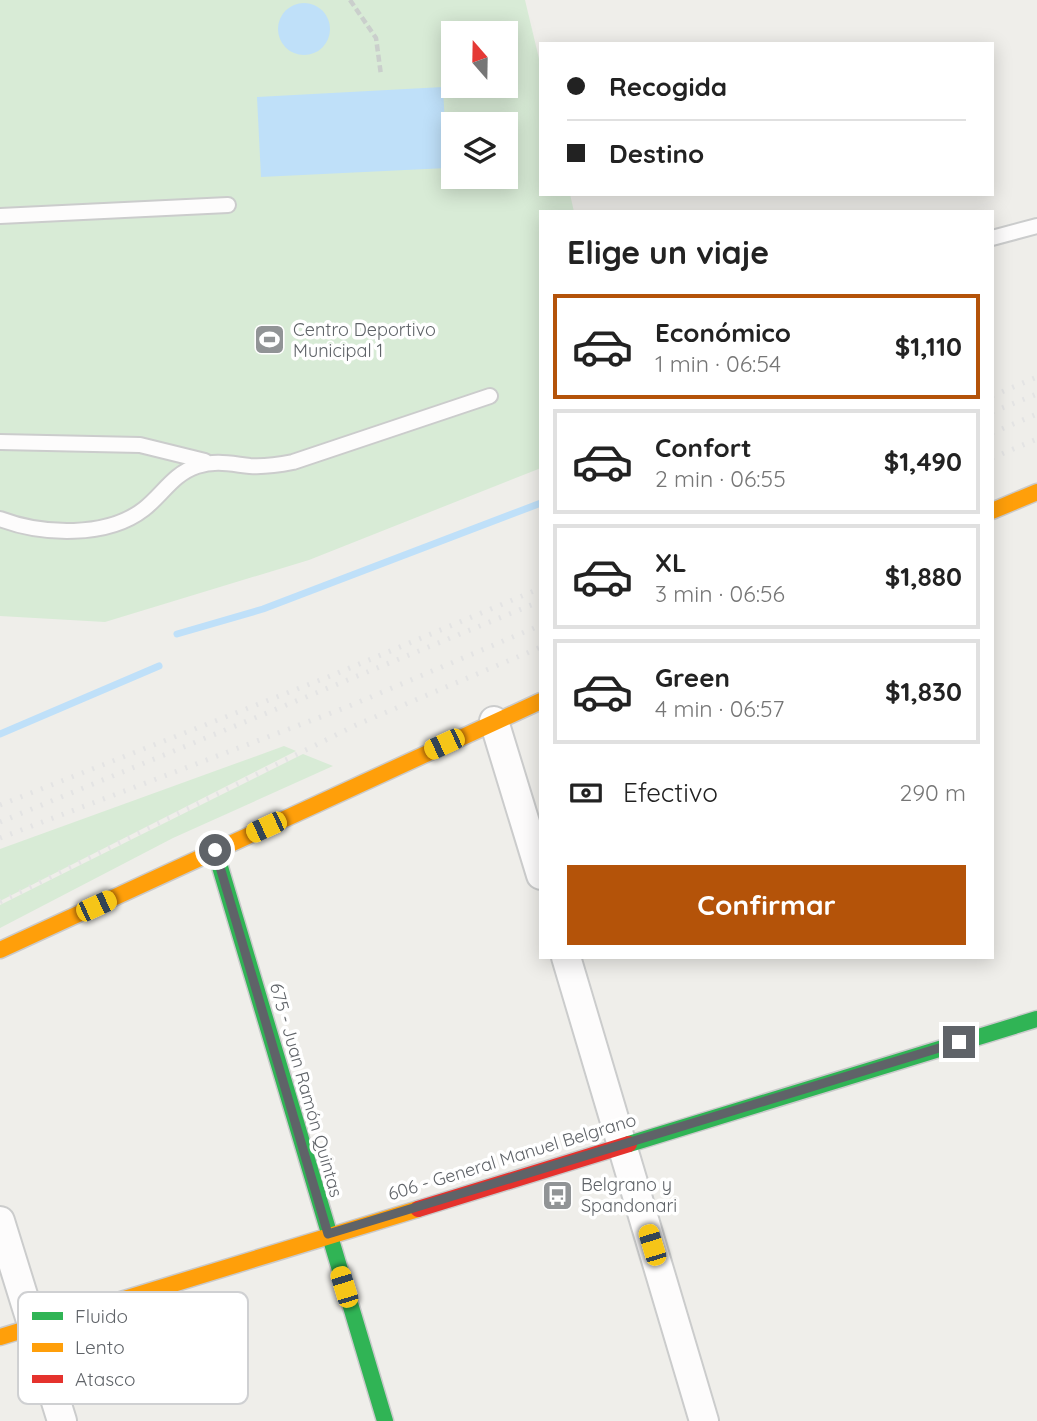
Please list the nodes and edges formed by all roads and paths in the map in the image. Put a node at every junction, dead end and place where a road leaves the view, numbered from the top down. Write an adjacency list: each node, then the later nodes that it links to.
1 (350, 0): 2 (path)
2 (381, 75)
3 (228, 205): 4 (lane)
4 (0, 216)
5 (1037, 226): 6 (lane)
6 (994, 237)
7 (490, 396): 9 (lane)
8 (0, 442): 9 (lane)
9 (210, 462): 12 (lane)
10 (1037, 492): 11 (street)
11 (994, 510)
12 (0, 519)
13 (539, 702): 14 (street)
14 (494, 721): 15 (street); 16 (street)
15 (215, 850): 17 (street); 22 (street, 675 - Juan Ramón Quintas)
16 (539, 868)
17 (0, 950)
18 (567, 959): 20 (street)
19 (1037, 1019): 20 (street, 606 - General Manuel Belgrano)
20 (622, 1144): 22 (street, 606 - General Manuel Belgrano); 30 (street)
21 (0, 1221): 23 (street)
22 (328, 1234): 24 (street, 606 - General Manuel Belgrano); 29 (street, 675 - Juan Ramón Quintas)
23 (23, 1292)
24 (143, 1292)
25 (18, 1331): 26 (street, 606 - General Manuel Belgrano)
26 (0, 1336)
27 (57, 1404): 28 (street)
28 (62, 1421)
29 (385, 1421)
30 (704, 1421)

